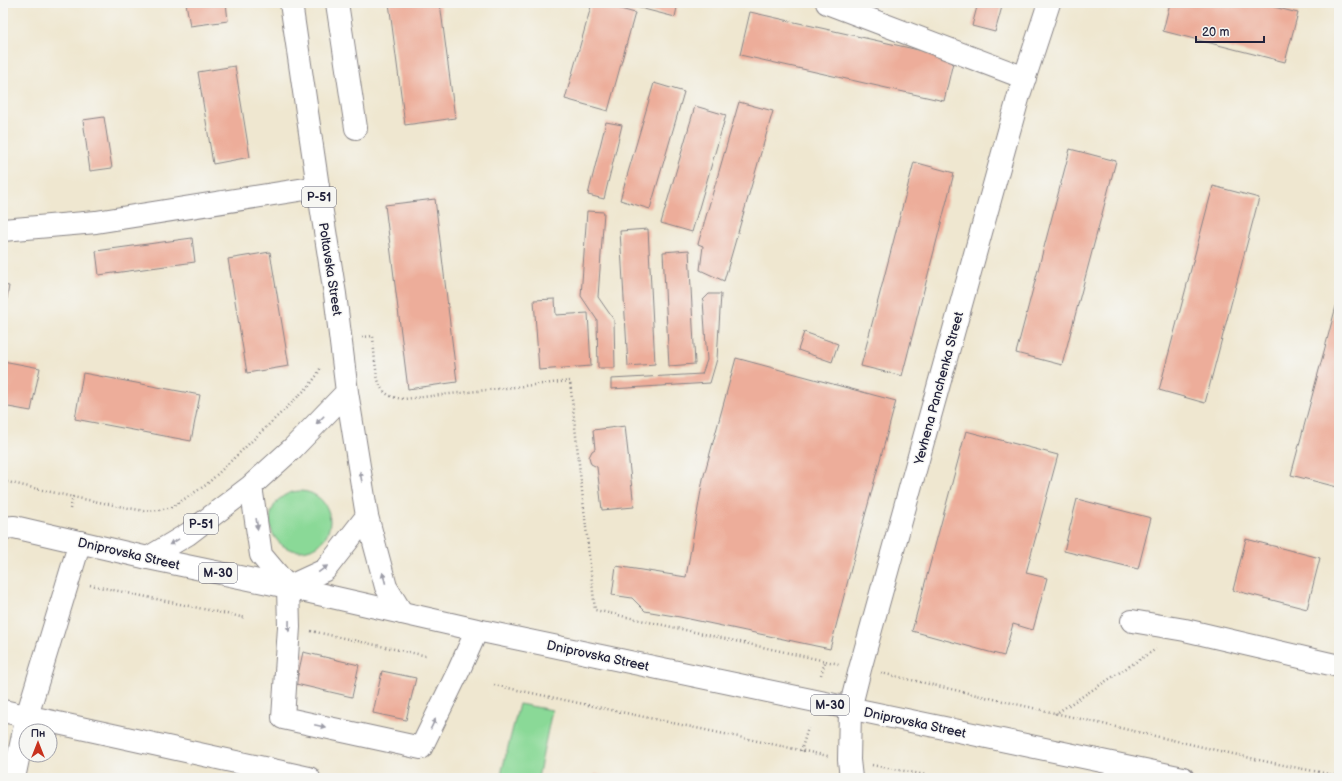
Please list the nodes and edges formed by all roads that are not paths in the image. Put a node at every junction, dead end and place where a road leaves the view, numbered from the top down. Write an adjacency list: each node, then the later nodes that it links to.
1 (291, 3): 7 (main road, Poltavska Street / Р-51)
2 (337, 3): 6 (main road)
3 (827, 3): 5 (main road)
4 (1049, 3): 5 (main road, Yevhena Panchenka Street)
5 (1025, 78): 20 (main road, Yevhena Panchenka Street)
6 (356, 128)
7 (318, 187): 8 (main road); 9 (main road, Poltavska Street / Р-51)
8 (3, 230)
9 (347, 392): 10 (main road, Р-51, one-way to 10); 11 (main road, Poltavska Street / Р-51, one-way to 9)
10 (251, 486): 14 (main road, Р-51, one-way to 14); 15 (main road, one-way to 15)
11 (368, 516): 15 (main road, one-way to 11); 16 (main road, Р-51, one-way to 11)
12 (7, 525): 13 (main road, Dniprovska Street / М-30)
13 (80, 542): 14 (main road, Dniprovska Street / М-30); 22 (main road)
14 (148, 558): 15 (main road, Dniprovska Street / М-30)
15 (288, 587): 16 (main road, Dniprovska Street / М-30); 18 (main road, one-way to 18)
16 (402, 613): 18 (main road, Dniprovska Street / М-30)
17 (1132, 620): 19 (main road)
18 (477, 630): 20 (main road, Dniprovska Street / М-30)
19 (1339, 666)
20 (850, 709): 23 (main road, Yevhena Panchenka Street); 26 (main road, Dniprovska Street / М-30)
21 (3, 711): 22 (main road)
22 (27, 716): 24 (main road); 25 (main road)
23 (850, 769)
24 (14, 778)
25 (309, 778)
26 (1183, 778)

